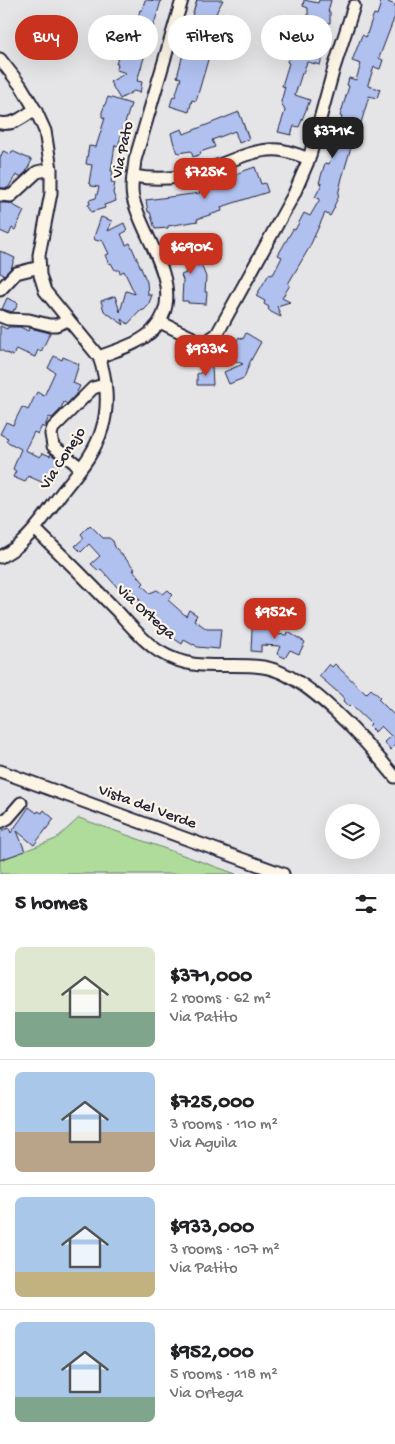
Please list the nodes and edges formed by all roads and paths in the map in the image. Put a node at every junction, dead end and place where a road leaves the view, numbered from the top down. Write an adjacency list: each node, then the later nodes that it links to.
1 (182, 0): 8 (street, Via Pato)
2 (354, 6): 6 (street)
3 (0, 59): 4 (street)
4 (35, 110): 5 (street); 7 (street)
5 (0, 123)
6 (309, 159): 8 (street); 14 (street)
7 (52, 169): 9 (street); 10 (street)
8 (133, 176): 14 (street, Via Pato)
9 (0, 195)
10 (40, 267): 11 (street); 13 (street)
11 (0, 290)
12 (0, 316): 13 (street)
13 (68, 320): 15 (street)
14 (160, 322): 15 (street)
15 (99, 358): 16 (street, Via Conejo)
16 (104, 385): 17 (street, Via Conejo); 17 (street)
17 (81, 468): 18 (street, Via Conejo)
18 (36, 528): 19 (street, Via Conejo); 21 (street, Via Ortega)
19 (0, 556)
20 (0, 771): 24 (street, Vista del Verde)
21 (395, 777)
22 (21, 803): 23 (street)
23 (0, 822)
24 (283, 874)

